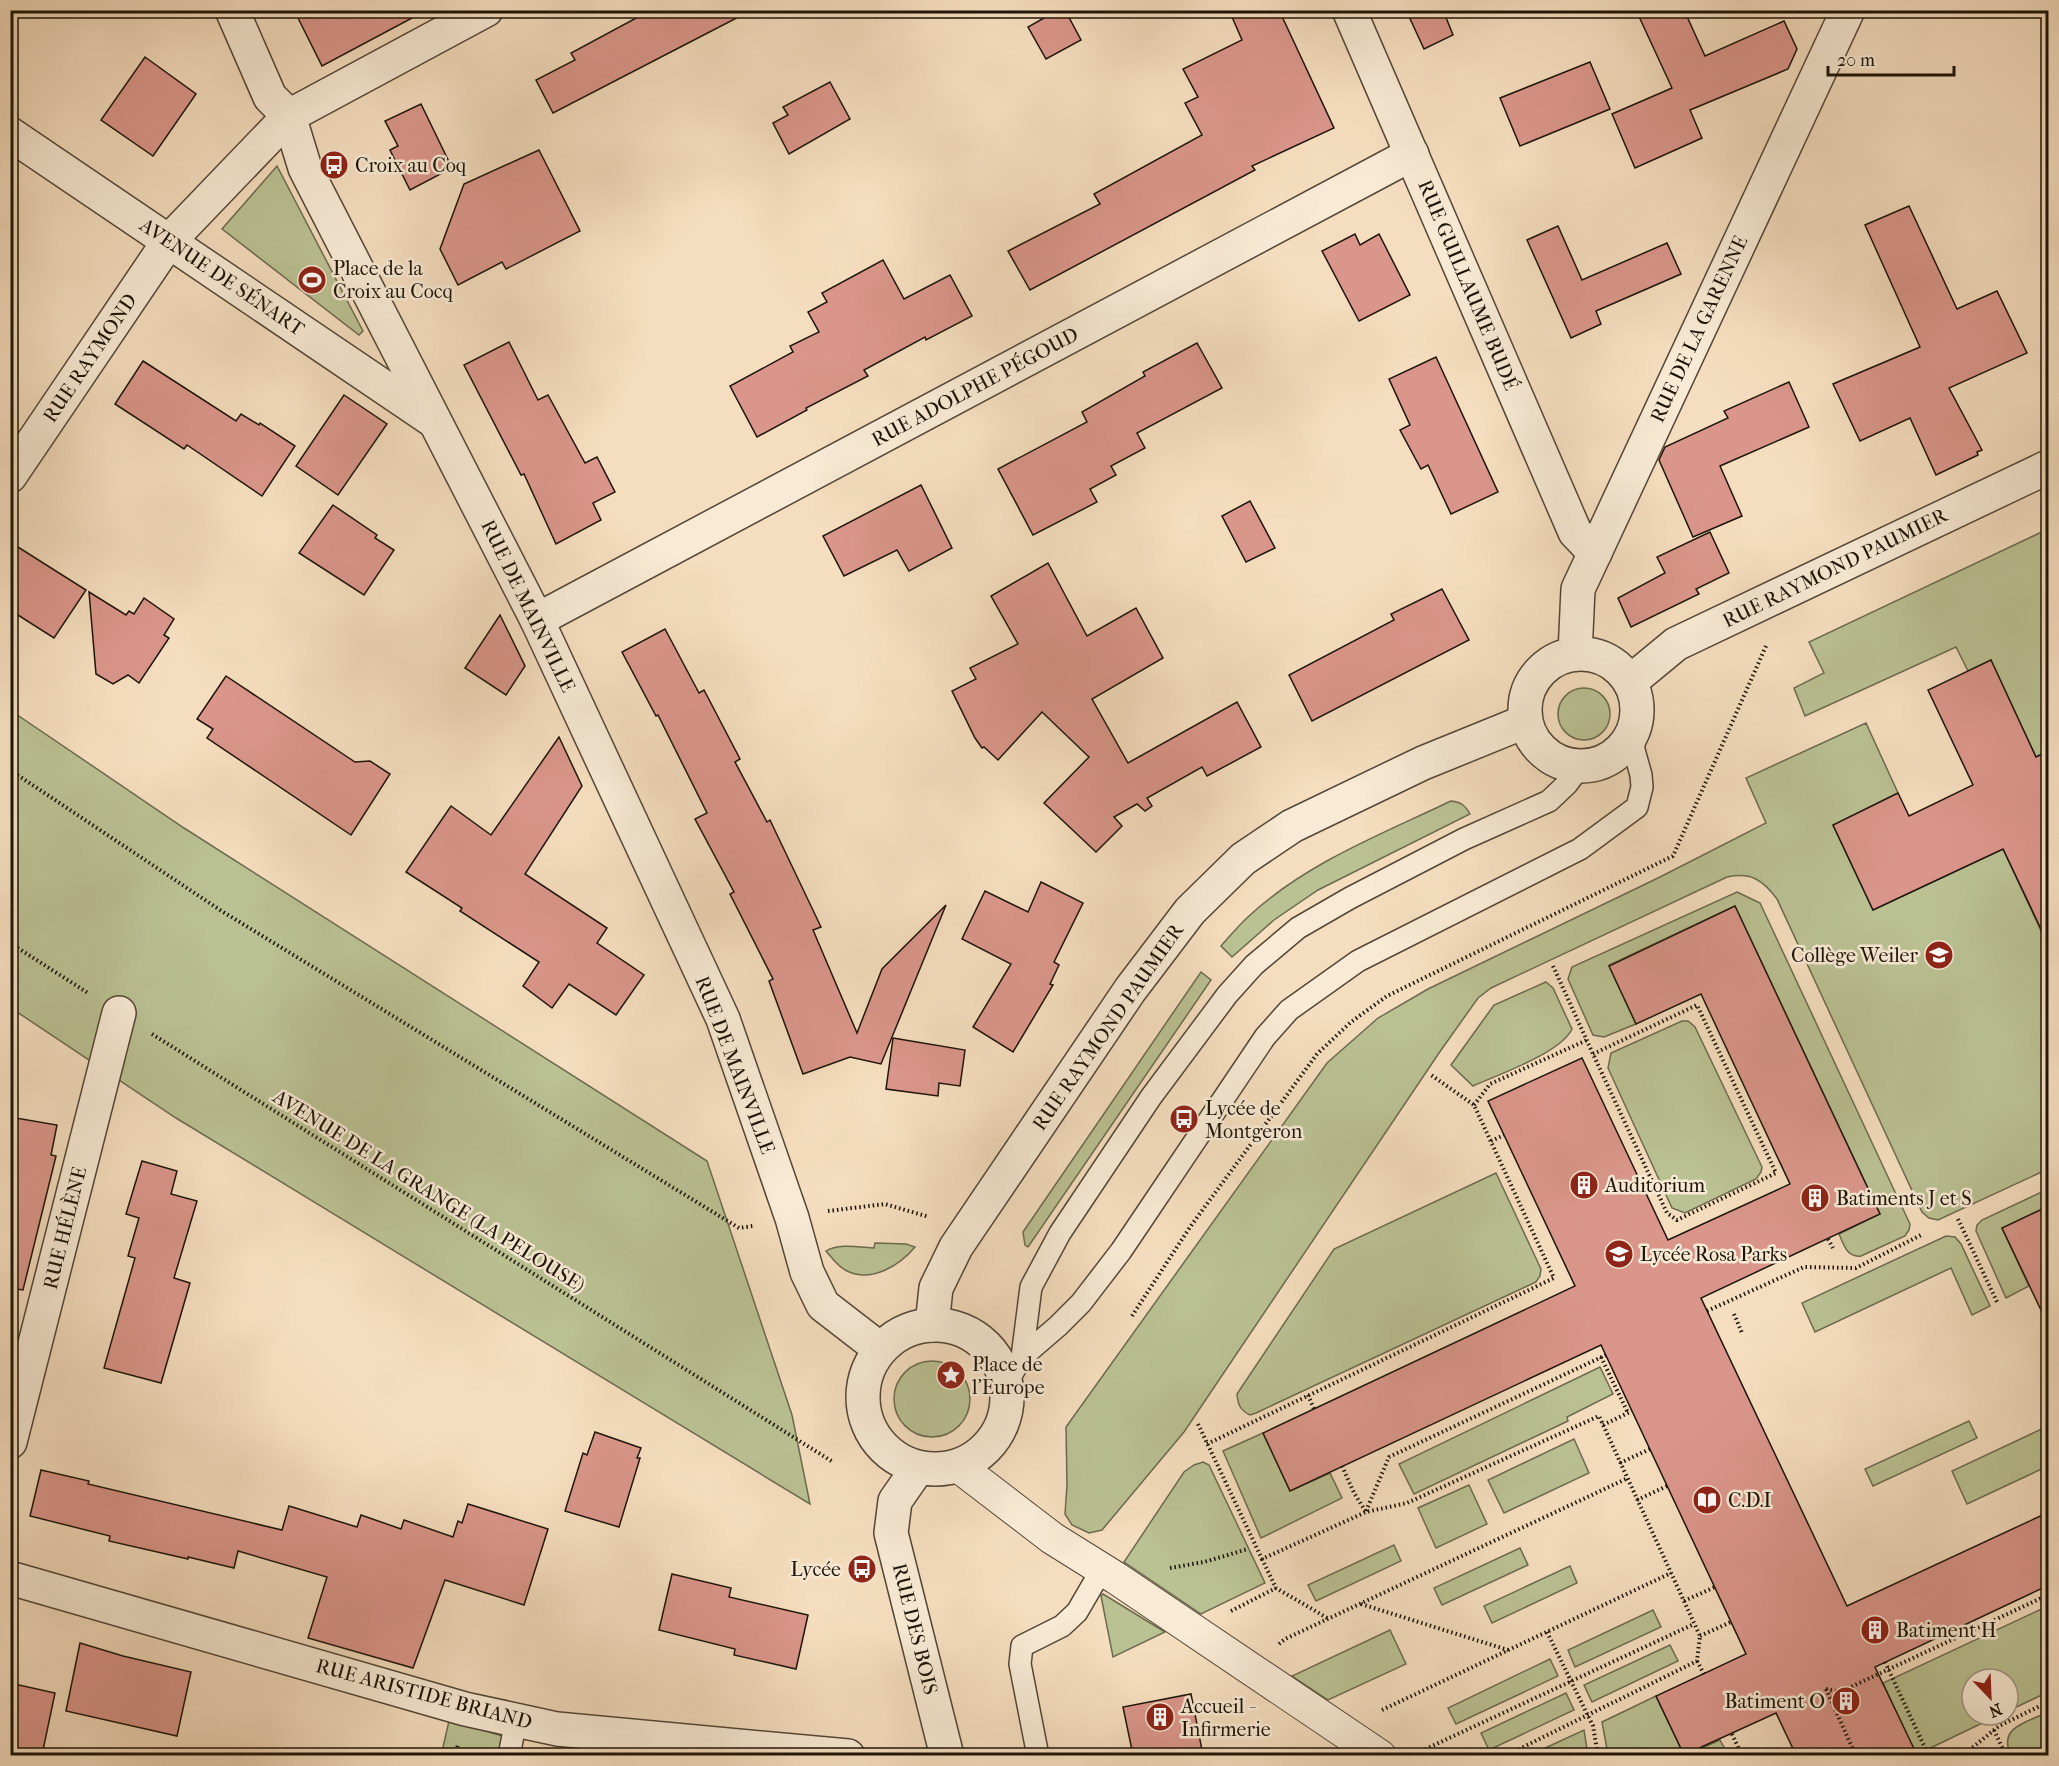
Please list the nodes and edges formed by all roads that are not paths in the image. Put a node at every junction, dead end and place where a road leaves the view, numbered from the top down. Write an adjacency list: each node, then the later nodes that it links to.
1 (232, 10): 5 (street, RUE DE MAINVILLE)
2 (486, 10): 5 (street)
3 (1349, 10): 7 (street, RUE GUILLAUME BUDÉ)
4 (1848, 10): 12 (street, RUE DE LA GARENNE)
5 (289, 116): 8 (street); 9 (street, RUE DE MAINVILLE)
6 (10, 134): 8 (street, AVENUE DE SÉNART)
7 (1412, 154): 12 (street, RUE GUILLAUME BUDÉ); 13 (street, RUE ADOLPHE PÉGOUD)
8 (169, 241): 9 (street, AVENUE DE SÉNART); 11 (street, RUE RAYMOND)
9 (433, 421): 13 (street, RUE DE MAINVILLE)
10 (2049, 467): 15 (street, RUE RAYMOND PAUMIER)
11 (10, 476)
12 (1595, 554): 14 (street, RUE DE LA GARENNE)
13 (537, 620): 21 (street, RUE DE MAINVILLE)
14 (1575, 654): 15 (street); 16 (street)
15 (1630, 682): 17 (street)
16 (1524, 722): 18 (street); 20 (street, RUE RAYMOND PAUMIER)
17 (1633, 732): 18 (street); 22 (lane)
18 (1579, 768): 22 (lane)
19 (119, 1013): 23 (street, RUE HÉLÈNE)
20 (932, 1325): 21 (street); 22 (street)
21 (880, 1349): 25 (street)
22 (1014, 1370): 24 (street)
23 (10, 1442)
24 (958, 1466): 25 (street); 26 (street)
25 (918, 1468): 29 (street, RUE DES BOIS)
26 (1109, 1573): 32 (lane); 33 (street)
27 (10, 1578): 28 (street, RUE ARISTIDE BRIAND)
28 (516, 1720): 30 (lane); 31 (street, RUE ARISTIDE BRIAND)
29 (940, 1753)
30 (509, 1755)
31 (848, 1755)
32 (1038, 1755)
33 (1380, 1755)

